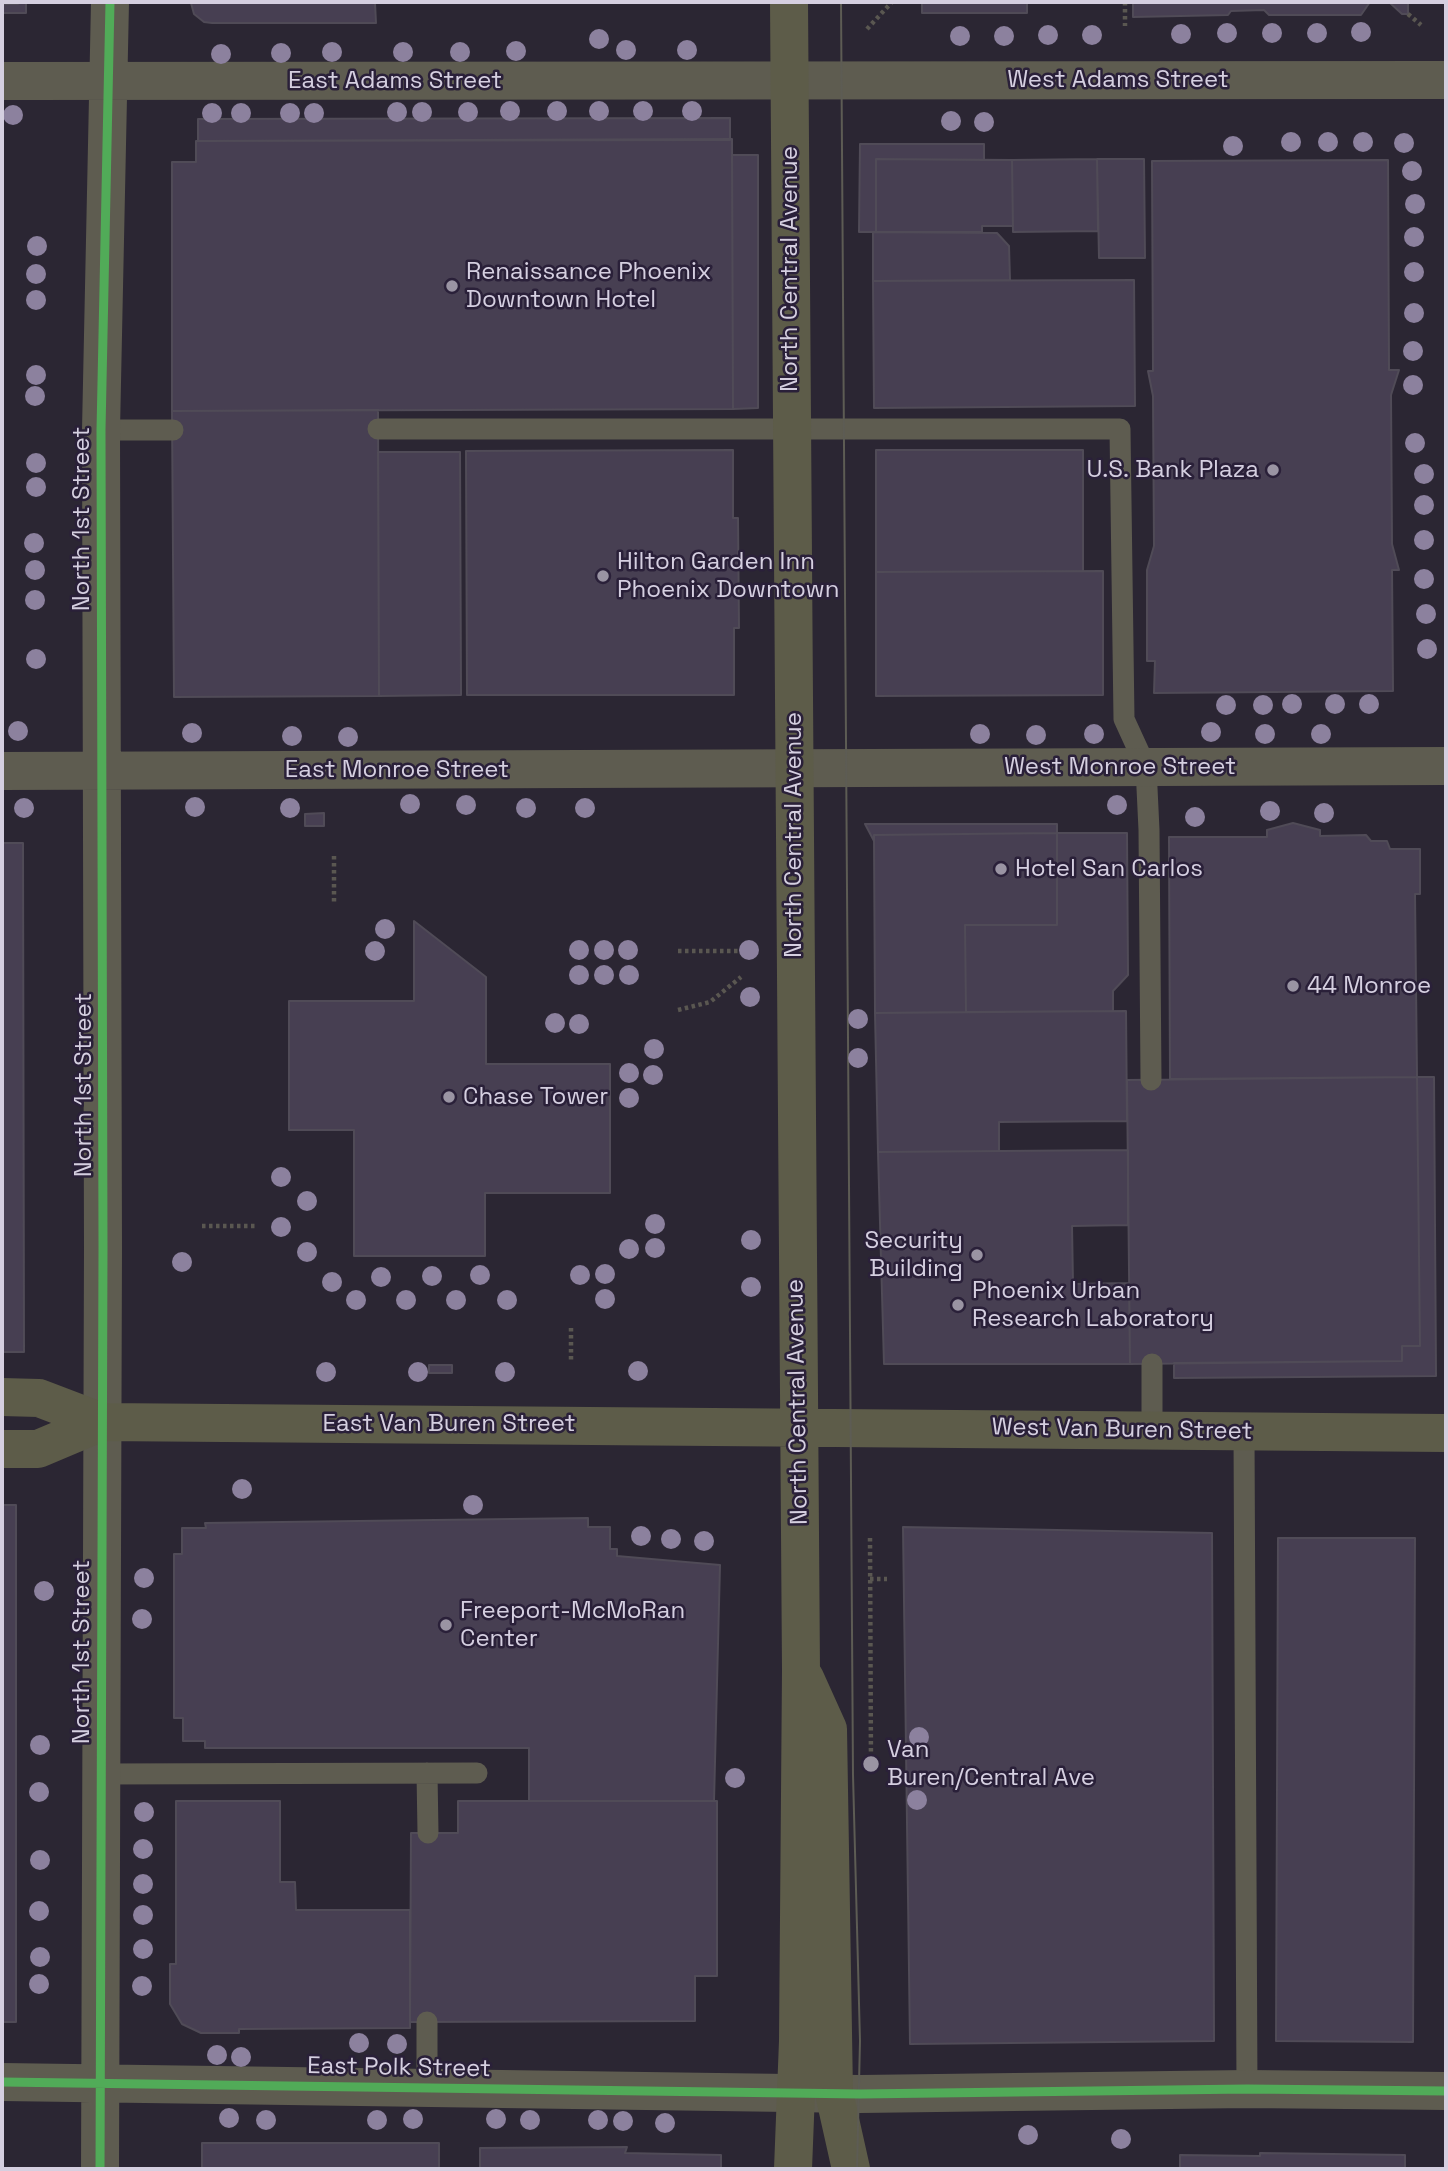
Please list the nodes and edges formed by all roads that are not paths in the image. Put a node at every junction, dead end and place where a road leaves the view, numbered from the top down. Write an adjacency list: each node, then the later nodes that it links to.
1 (110, 2): 5 (street, North 1st Street)
2 (789, 2): 6 (main road, North Central Avenue)
3 (1446, 80): 6 (street, West Adams Street)
4 (2, 81): 5 (street, East Adams Street)
5 (108, 81): 6 (street, East Adams Street); 8 (street, North 1st Street)
6 (789, 81): 10 (main road, North Central Avenue)
7 (378, 429): 10 (lane)
8 (101, 430): 9 (lane); 15 (street, North 1st Street)
9 (173, 430)
10 (791, 430): 12 (lane); 13 (main road, North Central Avenue)
11 (1446, 766): 12 (street, West Monroe Street)
12 (1146, 767): 13 (street, West Monroe Street); 16 (lane)
13 (793, 769): 15 (street, East Monroe Street); 20 (main road, North Central Avenue)
14 (2, 771): 15 (street, East Monroe Street)
15 (103, 771): 19 (street, North 1st Street)
16 (1151, 1080)
17 (1152, 1364): 21 (lane)
18 (2, 1397): 19 (main road, East Van Buren Street)
19 (102, 1422): 20 (main road, East Van Buren Street); 24 (main road, East Van Buren Street); 28 (street, North 1st Street)
20 (797, 1425): 21 (main road, West Van Buren Street); 25 (main road, North Central Avenue)
21 (1152, 1429): 22 (main road, West Van Buren Street)
22 (1244, 1433): 23 (main road, West Van Buren Street); 34 (lane)
23 (1446, 1433)
24 (2, 1449)
25 (801, 1669): 36 (main road, North Central Avenue); 37 (main road, North Central Avenue)
26 (427, 1773): 27 (lane); 28 (lane); 29 (lane)
27 (477, 1773)
28 (101, 1774): 32 (street, North 1st Street)
29 (428, 1833)
30 (427, 2022): 33 (lane)
31 (2, 2082): 32 (street, East Polk Street)
32 (101, 2084): 33 (street, East Polk Street); 38 (street, North 1st Street)
33 (427, 2088): 36 (street, East Polk Street)
34 (1247, 2089): 35 (street, East Polk Street); 37 (street, East Polk Street)
35 (1446, 2091)
36 (796, 2092): 37 (street, East Polk Street); 39 (main road, North Central Avenue)
37 (834, 2093): 40 (main road, North Central Avenue)
38 (100, 2169)
39 (793, 2169)
40 (851, 2169)

